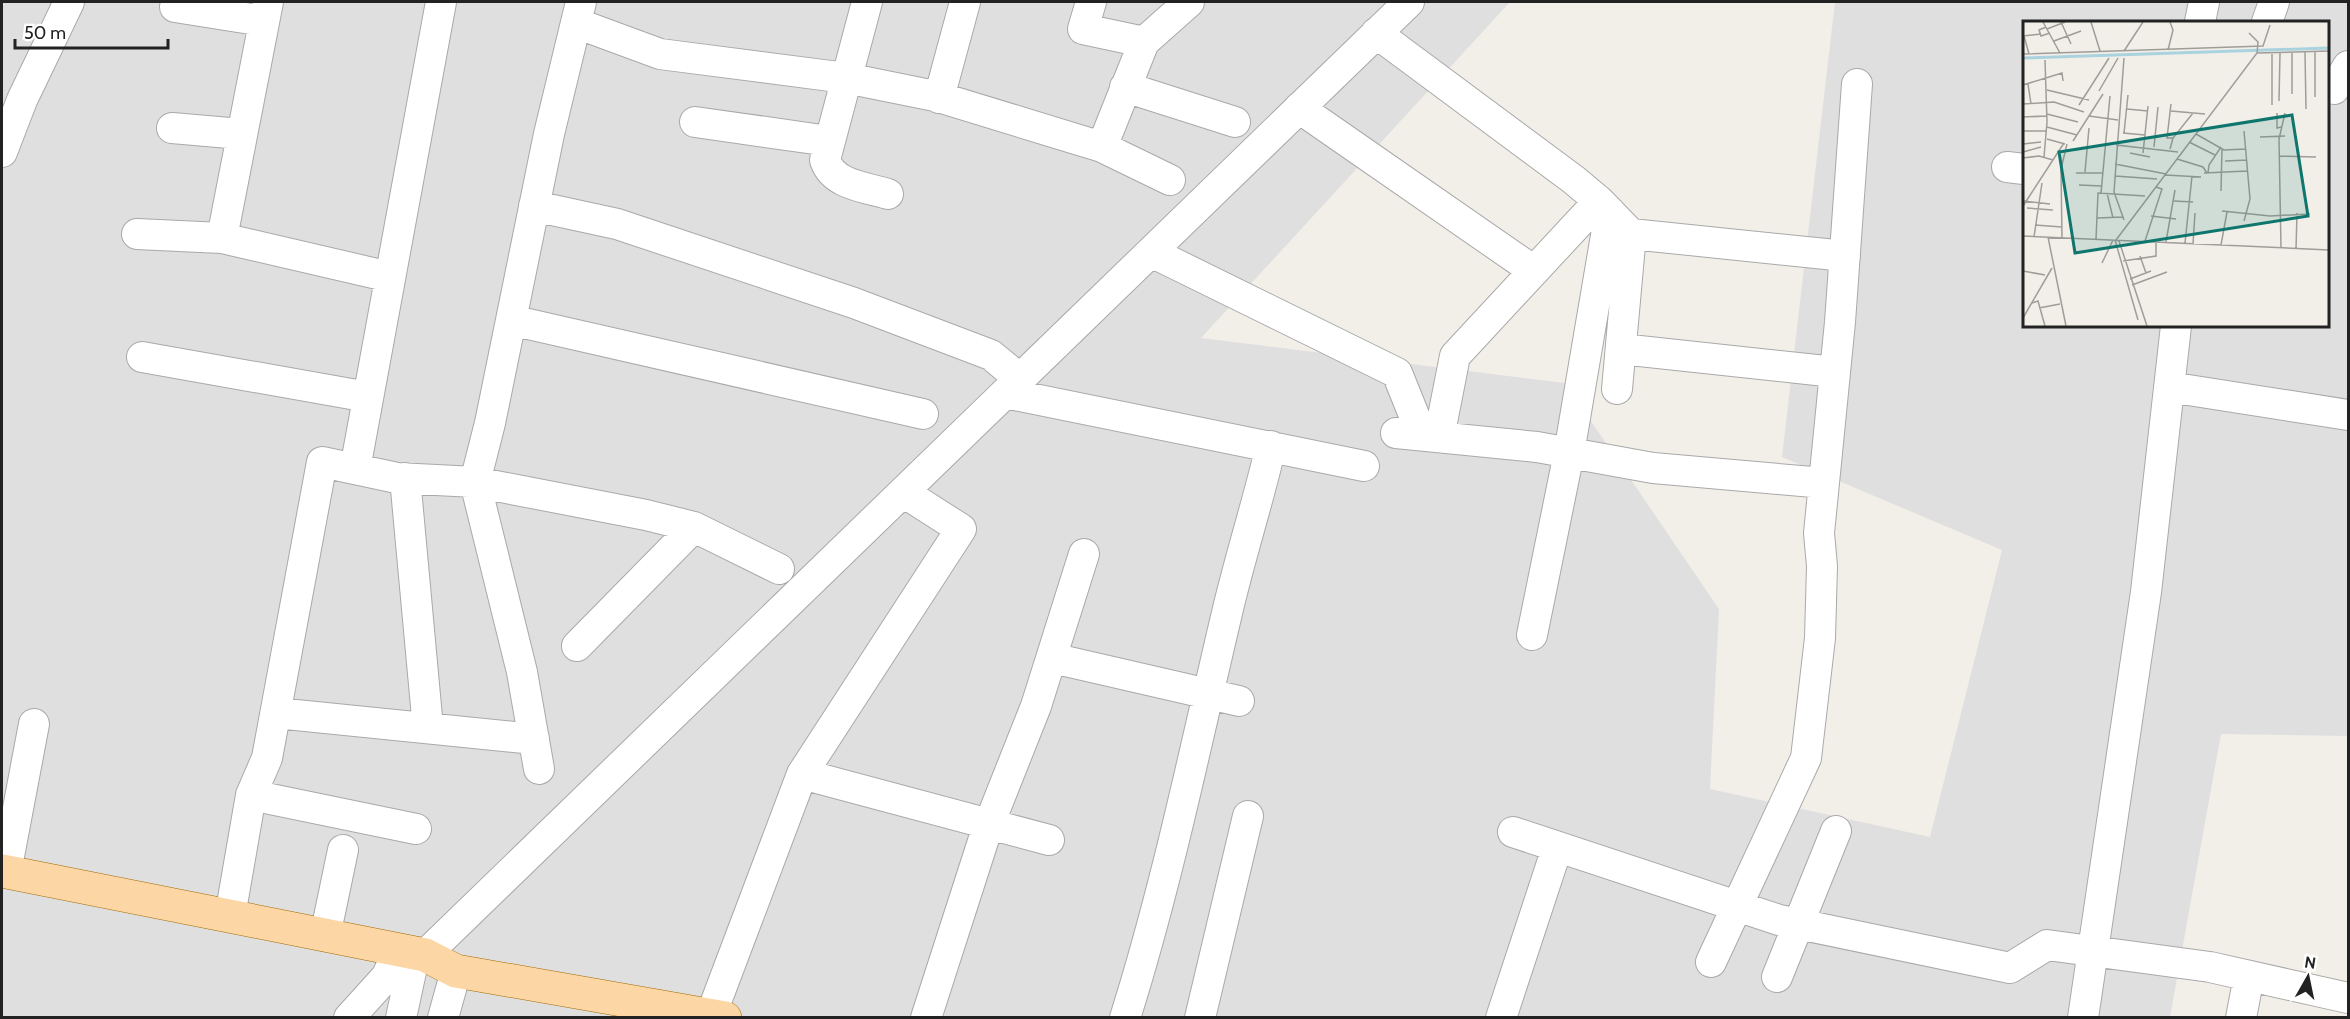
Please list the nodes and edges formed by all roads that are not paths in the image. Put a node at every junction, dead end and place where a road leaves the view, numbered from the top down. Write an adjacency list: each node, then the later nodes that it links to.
1 (69, 2): 30 (street)
2 (441, 2): 41 (street)
3 (867, 2): 18 (street)
4 (965, 2): 22 (street)
5 (1091, 2): 16 (street)
6 (1189, 2): 16 (street)
7 (1409, 2): 15 (street)
8 (2204, 2): 13 (street)
9 (2274, 2): 14 (street)
10 (175, 7): 11 (street)
11 (266, 11): 27 (street)
12 (578, 13): 18 (street); 33 (street)
13 (2200, 21)
14 (2266, 21)
15 (1376, 33): 23 (street); 34 (street)
16 (1143, 42): 21 (street)
17 (2349, 66): 20 (street)
18 (846, 78): 22 (street); 28 (street)
19 (1857, 84): 39 (street)
20 (2329, 86)
21 (1125, 87): 25 (street); 29 (street)
22 (939, 98): 29 (street)
23 (1299, 108): 38 (street); 40 (street)
24 (694, 122): 28 (street)
25 (1235, 122)
26 (172, 128): 27 (street)
27 (241, 134): 37 (street)
28 (829, 141): 32 (street)
29 (1102, 147): 31 (street)
30 (2, 152)
31 (1170, 180)
32 (888, 194)
33 (534, 206): 42 (street); 47 (street)
34 (1604, 206): 36 (street); 40 (street); 55 (street)
35 (137, 234): 37 (street)
36 (1631, 234): 39 (street); 44 (street)
37 (222, 238): 41 (street)
38 (1151, 252): 47 (street); 53 (street)
39 (1845, 256): 46 (street)
40 (1534, 271): 53 (street)
41 (390, 278): 50 (street)
42 (511, 320): 51 (street); 59 (street)
43 (2176, 327): 48 (street)
44 (1621, 349): 46 (street); 49 (street)
45 (142, 357): 50 (street)
46 (1835, 372): 60 (street)
47 (1013, 386): 54 (street); 61 (street)
48 (2169, 387): 52 (street); 90 (street)
49 (1617, 389)
50 (368, 397): 57 (street)
51 (923, 414)
52 (2349, 415)
53 (1419, 435): 55 (street)
54 (1271, 446): 56 (street); 68 (street)
55 (1569, 453): 60 (street); 65 (street)
56 (1364, 466)
57 (355, 469): 58 (street); 70 (street)
58 (405, 478): 59 (street); 72 (street)
59 (475, 482): 62 (street); 73 (street)
60 (1824, 483): 86 (street)
61 (903, 492): 75 (street); 91 (street)
62 (694, 528): 64 (street); 66 (street)
63 (1084, 554): 67 (street)
64 (778, 569)
65 (1532, 635)
66 (577, 646)
67 (1052, 657): 68 (street); 78 (street)
68 (1208, 695): 69 (street); 102 (street)
69 (1239, 701)
70 (276, 712): 72 (street); 76 (street)
71 (34, 724): 85 (street)
72 (428, 728): 73 (street)
73 (534, 739): 74 (street)
74 (539, 769)
75 (802, 774): 78 (street); 97 (street)
76 (251, 795): 79 (street); 87 (street)
77 (1248, 816): 103 (street)
78 (990, 824): 82 (street); 101 (street)
79 (416, 829)
80 (1836, 831): 88 (street)
81 (1513, 832): 83 (street)
82 (1049, 840)
83 (1557, 848): 86 (street); 104 (street)
84 (343, 850): 89 (street)
85 (4, 872): 87 (main road)
86 (1737, 907): 88 (street); 92 (street)
87 (230, 916): 89 (main road)
88 (1798, 924): 90 (street); 95 (street)
89 (325, 936): 91 (main road)
90 (2094, 952): 94 (street); 105 (street)
91 (413, 953): 93 (main road); 98 (street); 99 (street)
92 (1711, 962)
93 (456, 971): 97 (main road); 100 (street)
94 (2249, 976): 96 (street); 106 (street)
95 (1777, 977)
96 (2349, 998)
97 (718, 1016)
98 (349, 1017)
99 (401, 1017)
100 (443, 1017)
101 (926, 1017)
102 (1125, 1017)
103 (1200, 1017)
104 (1501, 1017)
105 (2083, 1017)
106 (2241, 1017)

